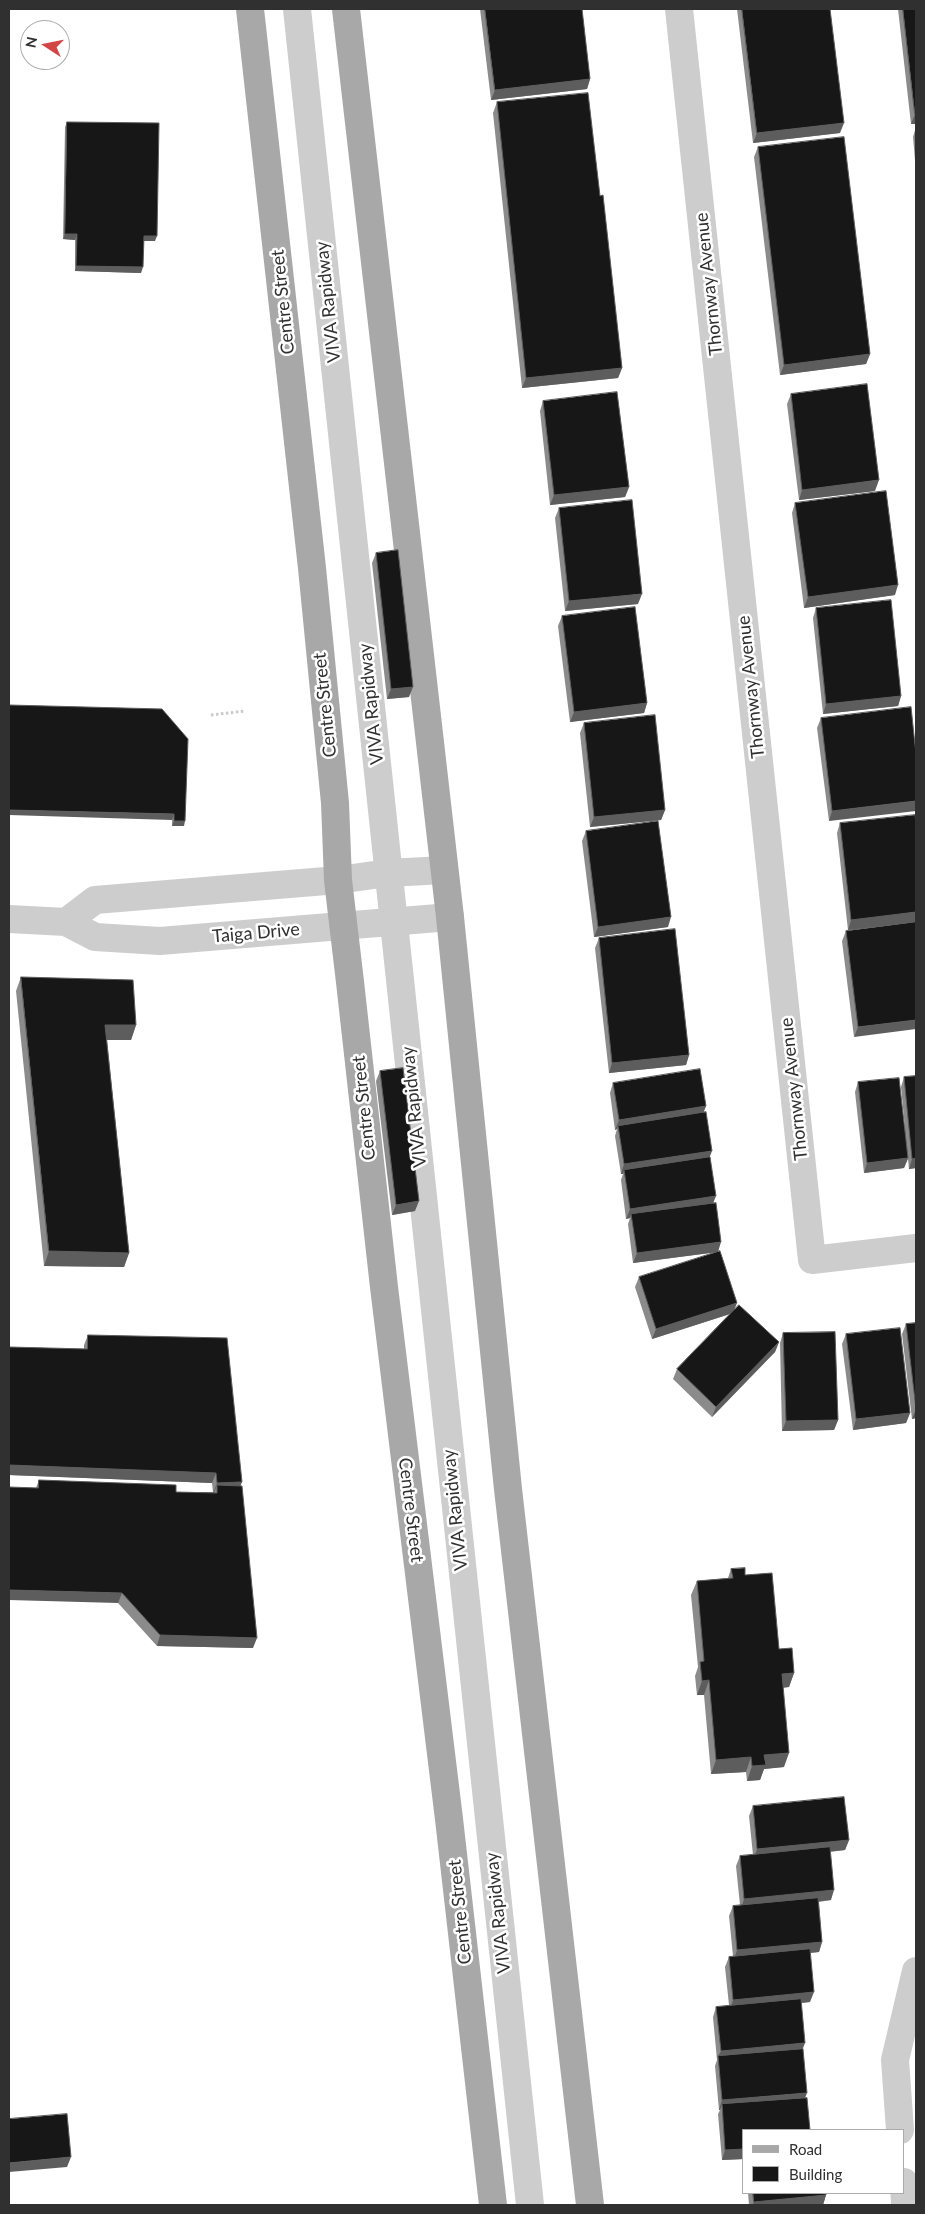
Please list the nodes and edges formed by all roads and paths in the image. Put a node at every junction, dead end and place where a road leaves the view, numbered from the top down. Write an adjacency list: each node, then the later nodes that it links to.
1 (250, 9): 9 (main road, Centre Street)
2 (297, 9): 8 (street, VIVA Rapidway)
3 (346, 9): 7 (main road)
4 (680, 9): 15 (street, Thornway Avenue)
5 (245, 711): 6 (path)
6 (211, 715)
7 (444, 870): 8 (street); 10 (main road)
8 (388, 873): 9 (street); 13 (street, VIVA Rapidway)
9 (338, 880): 12 (street); 14 (main road, Centre Street)
10 (450, 918): 13 (street, Taiga Drive); 20 (main road)
11 (9, 920): 12 (street, Taiga Drive)
12 (66, 922): 14 (street, Taiga Drive)
13 (394, 922): 14 (street, Taiga Drive); 19 (street, VIVA Rapidway)
14 (344, 926): 18 (main road, Centre Street)
15 (916, 1248)
16 (916, 1971): 17 (street)
17 (900, 2129)
18 (493, 2205)
19 (530, 2205)
20 (590, 2205)

